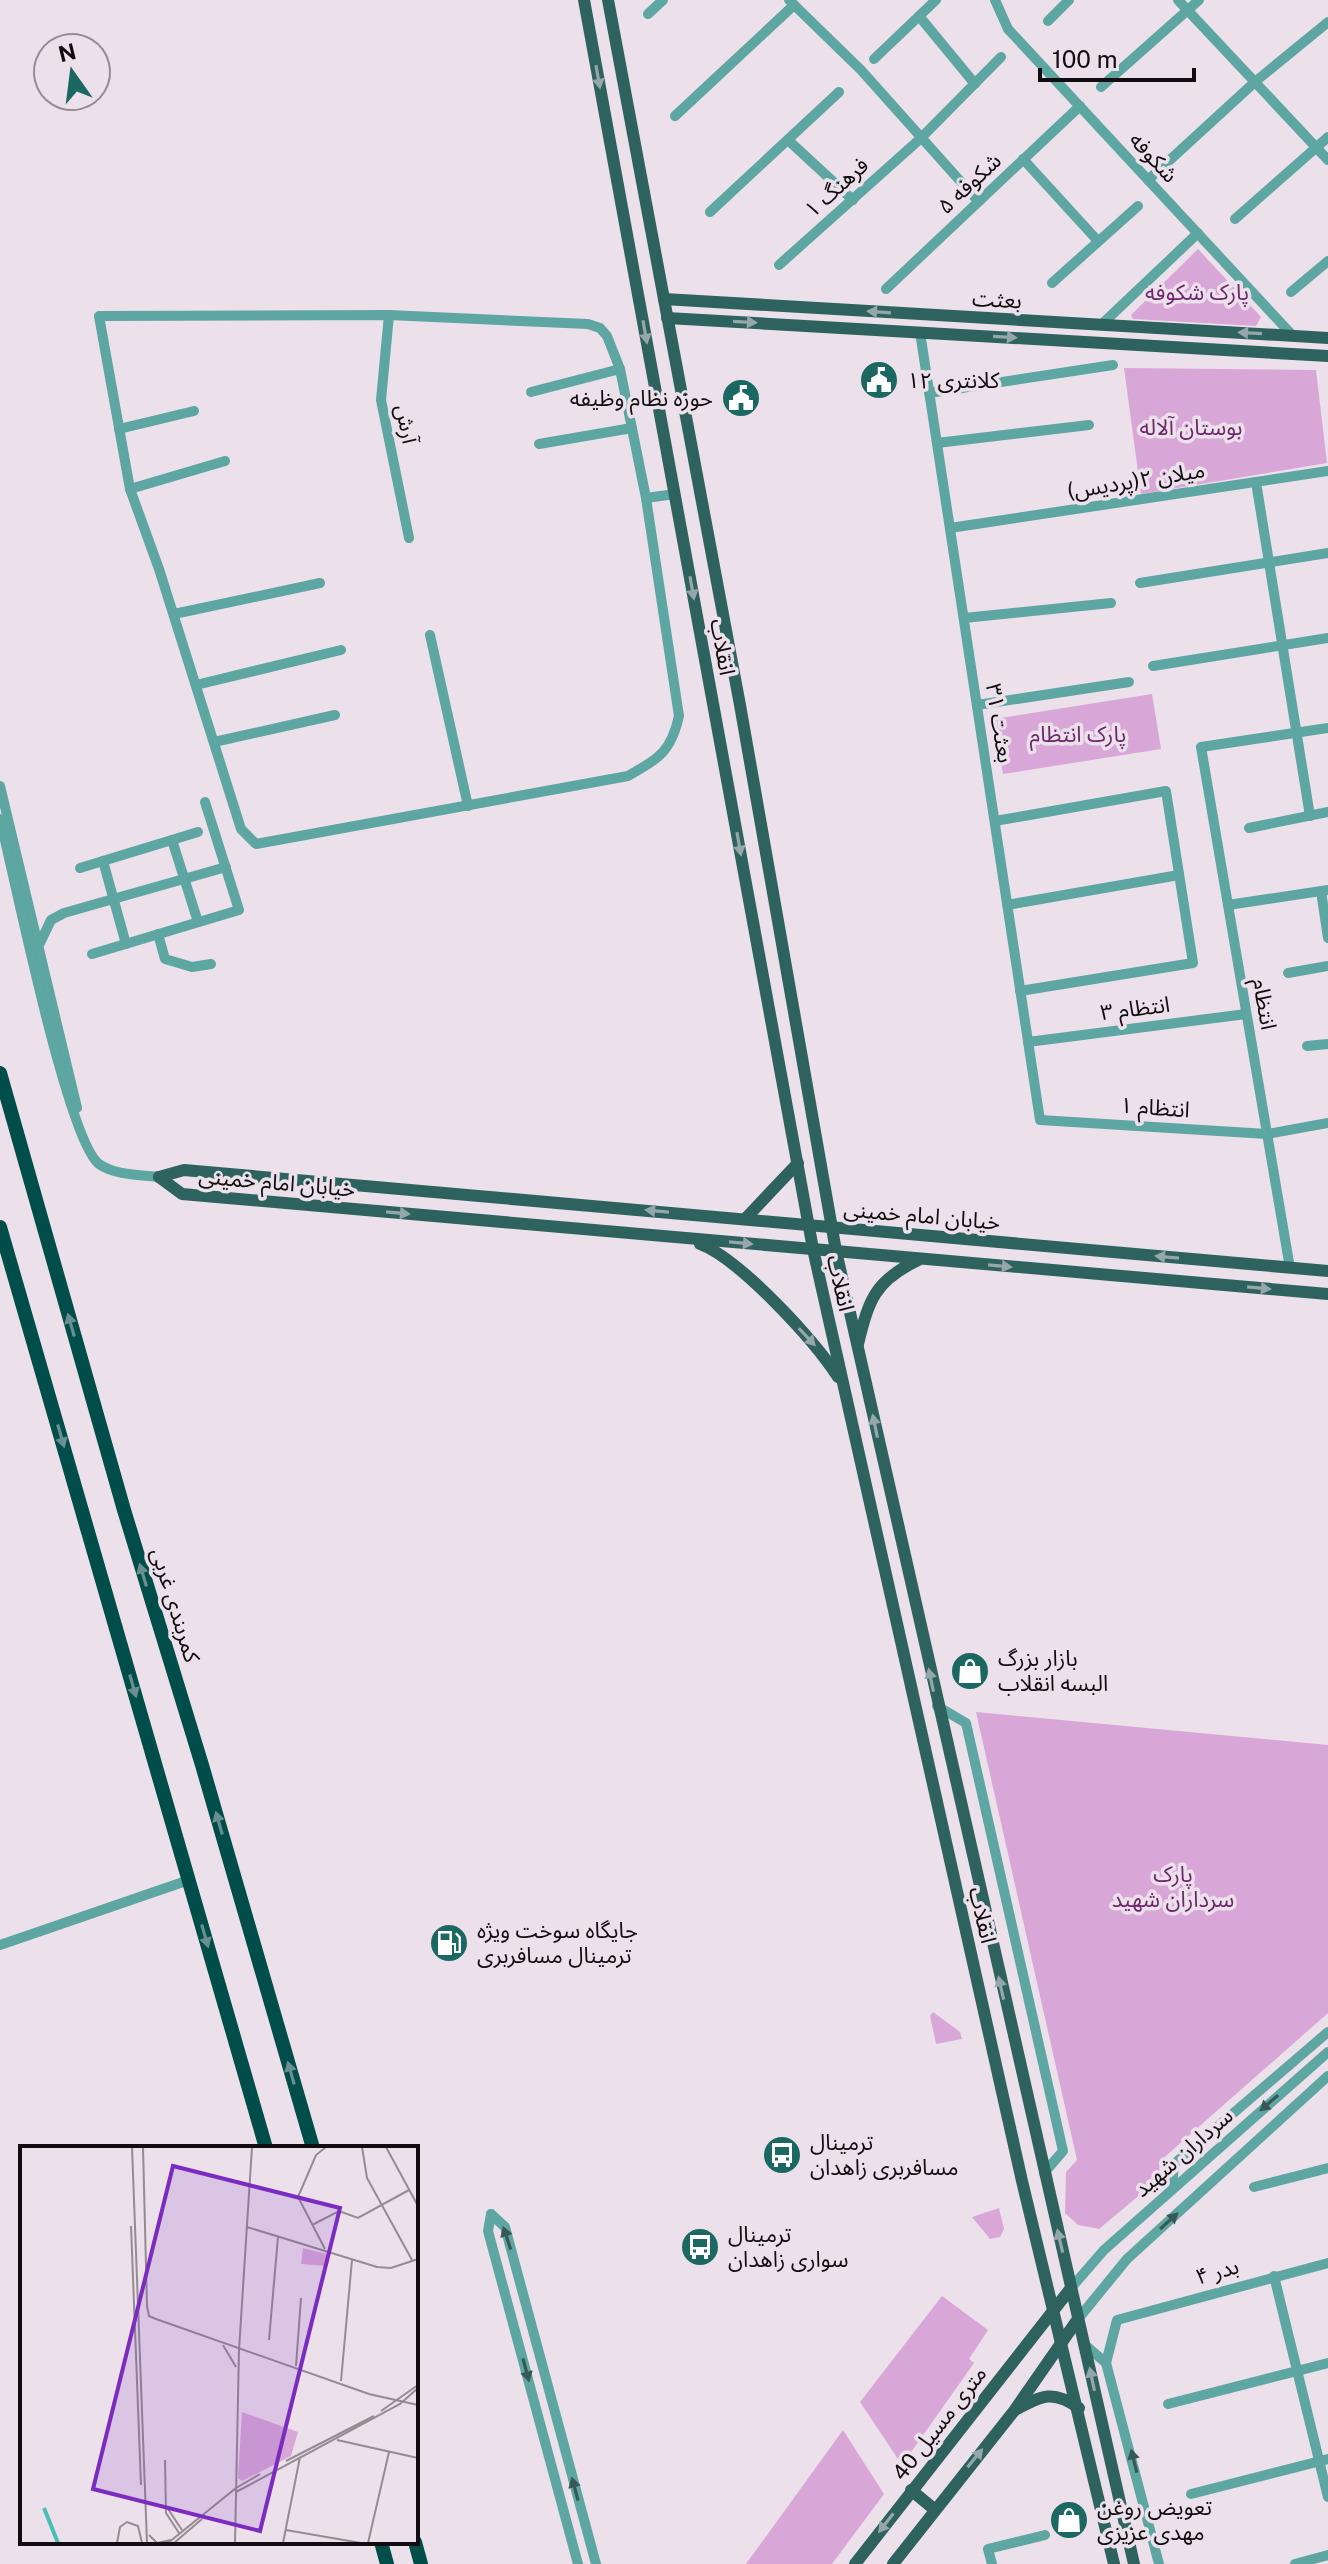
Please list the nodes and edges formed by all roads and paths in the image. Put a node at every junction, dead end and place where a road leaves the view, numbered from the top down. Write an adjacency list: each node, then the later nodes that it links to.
1 (584, 0): 65 (main road, انقلاب, one-way to 65)
2 (608, 0): 42 (main road, انقلاب)
3 (663, 0): 11 (street)
4 (936, 0): 12 (street)
5 (995, 0): 21 (street, شکوفه)
6 (1069, 0): 13 (street)
7 (1178, 0): 10 (street)
8 (1199, 0): 10 (street)
9 (792, 2): 22 (street); 24 (street)
10 (1188, 10): 17 (street); 19 (street)
11 (648, 14)
12 (919, 16): 16 (street); 18 (street)
13 (1048, 21)
14 (1328, 22): 17 (street)
15 (1001, 57): 18 (street, فرهنگ ۱)
16 (874, 59)
17 (1256, 81): 26 (street); 29 (street)
18 (975, 84): 24 (street, فرهنگ ۱)
19 (1101, 87)
20 (839, 92): 25 (street)
21 (1080, 106): 27 (street, شکوفه ۵); 29 (street, شکوفه)
22 (675, 116)
23 (1328, 137): 26 (street)
24 (920, 139): 30 (street, فرهنگ ۱); 31 (street)
25 (788, 140): 30 (street); 33 (street)
26 (1317, 147): 28 (street); 34 (street)
27 (1023, 159): 31 (street, شکوفه ۵); 36 (street)
28 (1328, 160)
29 (1148, 180): 35 (street, شکوفه)
30 (853, 200): 38 (street, فرهنگ ۱)
31 (978, 201): 40 (street, شکوفه ۵)
32 (1138, 206): 36 (street)
33 (710, 212)
34 (1235, 219)
35 (1198, 233): 46 (street); 48 (street, شکوفه)
36 (1097, 240): 39 (street)
37 (1328, 261): 41 (street)
38 (779, 265)
39 (1052, 283)
40 (886, 289)
41 (1291, 292)
42 (664, 299): 43 (main road, بعثت, one-way to 42); 45 (main road, انقلاب)
43 (923, 314): 46 (main road, بعثت); 47 (main road)
44 (389, 315): 52 (street); 58 (street); 68 (street, آرش)
45 (667, 318): 47 (main road, بعثت, one-way to 47); 83 (main road, انقلاب)
46 (1101, 325): 48 (main road, بعثت, one-way to 46)
47 (920, 332): 50 (main road, بعثت, one-way to 50); 54 (street, بعثت ۳۱)
48 (1293, 336): 49 (main road, بعثت)
49 (1328, 338)
50 (1328, 356)
51 (1113, 365): 54 (street)
52 (620, 369): 53 (street); 57 (street)
53 (531, 392)
54 (929, 393): 59 (street, بعثت ۳۱)
55 (194, 411): 58 (street)
56 (1089, 425): 59 (street)
57 (632, 428): 60 (street); 66 (street)
58 (119, 429): 64 (street)
59 (937, 443): 67 (street, بعثت ۳۱)
60 (539, 444)
61 (225, 461): 64 (street)
62 (1328, 471): 63 (street, میلان ۲(پردیس))
63 (1256, 482): 67 (street, میلان ۲(پردیس)); 70 (street)
64 (130, 489): 74 (street)
65 (675, 494): 66 (street); 85 (main road, انقلاب, one-way to 85)
66 (646, 498): 92 (street)
67 (950, 528): 75 (street, بعثت ۳۱)
68 (409, 538)
69 (1328, 553): 70 (street)
70 (1268, 563): 72 (street); 78 (street)
71 (320, 583): 74 (street)
72 (1140, 583)
73 (1111, 603): 75 (street)
74 (174, 614): 82 (street)
75 (964, 618): 84 (street, بعثت ۳۱)
76 (430, 635): 92 (street)
77 (1328, 638): 78 (street)
78 (1281, 645): 80 (street); 88 (street)
79 (341, 650): 82 (street)
80 (1153, 666)
81 (1129, 682): 84 (street)
82 (196, 685): 89 (street)
83 (740, 705): 85 (main road); 130 (main road, انقلاب)
84 (977, 705): 96 (street, بعثت ۳۱)
85 (714, 709): 128 (main road, انقلاب, one-way to 128)
86 (335, 715): 89 (street)
87 (1328, 728): 88 (street)
88 (1294, 733): 94 (street); 108 (street, انتظام)
89 (214, 742): 92 (street)
90 (0, 786): 112 (street)
91 (205, 802): 101 (street)
92 (468, 806)
93 (1328, 812): 94 (street)
94 (1310, 816): 97 (street)
95 (0, 819): 126 (street)
96 (995, 821): 103 (street); 107 (street, بعثت ۳۱)
97 (1249, 828)
98 (198, 832): 99 (street)
99 (172, 840): 100 (street); 104 (street)
100 (103, 861): 102 (street); 106 (street)
101 (226, 867): 104 (street); 109 (street)
102 (80, 868)
103 (1179, 875): 107 (street); 118 (street)
104 (184, 880): 106 (street); 109 (street)
105 (1325, 890): 108 (street); 111 (street)
106 (114, 901): 112 (street); 113 (street)
107 (1007, 905): 118 (street, بعثت ۳۱)
108 (1228, 905): 119 (street, انتظام)
109 (198, 922): 110 (street)
110 (158, 934): 113 (street); 115 (street)
111 (1328, 938)
112 (40, 943): 126 (street)
113 (126, 944): 114 (street)
114 (92, 954)
115 (211, 964)
116 (1328, 966): 117 (street)
117 (1288, 973)
118 (1020, 991): 120 (street, بعثت ۳۱)
119 (1246, 1014): 120 (street, انتظام ۳); 127 (street, انتظام)
120 (1028, 1042): 124 (street, بعثت ۳۱)
121 (1328, 1044): 122 (street)
122 (1307, 1046)
123 (0, 1073): 152 (highway, کمربندی غربی, one-way to 123)
124 (1040, 1120): 127 (street, انتظام ۱)
125 (1328, 1123): 127 (street, انتظام ۱)
126 (81, 1129): 129 (street)
127 (1267, 1134): 140 (street, انتظام)
128 (798, 1163): 131 (main road, انقلاب); 132 (main road)
129 (159, 1177): 132 (main road, خیابان امام خمینی, one-way to 129); 136 (main road, خیابان امام خمینی, one-way to 136)
130 (826, 1182): 131 (main road); 135 (main road, انقلاب)
131 (802, 1185): 133 (main road, انقلاب)
132 (745, 1219): 133 (main road, خیابان امام خمینی)
133 (809, 1225): 135 (main road, خیابان امام خمینی); 137 (main road, انقلاب)
134 (0, 1227): 146 (highway, one-way to 146)
135 (834, 1227): 138 (main road, انقلاب); 140 (main road, خیابان امام خمینی, one-way to 135)
136 (682, 1238): 137 (main road, خیابان امام خمینی, one-way to 137); 144 (main road, one-way to 144)
137 (813, 1249): 138 (main road, خیابان امام خمینی); 144 (main road, انقلاب)
138 (836, 1251): 139 (main road, خیابان امام خمینی); 143 (main road, انقلاب)
139 (921, 1259): 142 (main road, خیابان امام خمینی, one-way to 142); 143 (main road)
140 (1290, 1268): 141 (main road, خیابان امام خمینی)
141 (1328, 1271)
142 (1328, 1294)
143 (857, 1347): 145 (main road, انقلاب, one-way to 143)
144 (844, 1386): 160 (main road, انقلاب)
145 (936, 1706): 154 (main road, انقلاب, one-way to 145); 154 (street)
146 (189, 1880): 147 (street); 151 (highway, one-way to 151)
147 (0, 1945)
148 (1328, 2032): 156 (street)
149 (1328, 2052): 156 (street, سرداران شهید, one-way to 156)
150 (1328, 2076): 161 (street, سرداران شهید, one-way to 150)
151 (265, 2146)
152 (312, 2146)
153 (1328, 2168): 155 (street)
154 (1044, 2173): 159 (main road, انقلاب, one-way to 154)
155 (1254, 2187)
156 (1172, 2188): 159 (street, سرداران شهید)
157 (1328, 2263): 158 (street, بدر ۴)
158 (1274, 2276): 166 (street, بدر ۴); 168 (street)
159 (1071, 2288): 160 (main road, 40 متری مسیل); 161 (main road, انقلاب)
160 (1054, 2307): 164 (main road, انقلاب); 175 (main road, 40 متری مسیل)
161 (1078, 2319): 164 (main road); 165 (main road, انقلاب)
162 (534, 2334): 163 (street); 163 (street, one-way to 163); 172 (street)
163 (518, 2339): 173 (street, one-way to 173)
164 (1063, 2340): 170 (main road, انقلاب); 171 (main road)
165 (1084, 2344): 166 (street); 191 (main road, انقلاب, one-way to 165)
166 (1106, 2363): 192 (street, one-way to 166)
167 (1328, 2363): 168 (street)
168 (1296, 2371): 169 (street); 174 (street)
169 (1168, 2404)
170 (1079, 2408): 171 (main road); 190 (main road, انقلاب)
171 (1014, 2411): 178 (main road, one-way to 171)
172 (562, 2439): 173 (street); 183 (street, one-way to 172)
173 (546, 2444): 184 (street)
174 (1324, 2460): 176 (street); 177 (street)
175 (911, 2490): 178 (main road); 188 (main road, 40 متری مسیل, one-way to 188)
176 (1191, 2494)
177 (1328, 2497)
178 (934, 2509): 185 (main road)
179 (1045, 2535): 189 (street)
180 (382, 2544): 186 (highway)
181 (416, 2544): 187 (highway)
182 (1328, 2555): 193 (street)
183 (594, 2559): 184 (street)
184 (577, 2560)
185 (895, 2563)
186 (387, 2564)
187 (421, 2564)
188 (855, 2564)
189 (992, 2564)
190 (1114, 2564)
191 (1134, 2564)
192 (1159, 2564)
193 (1295, 2564)

